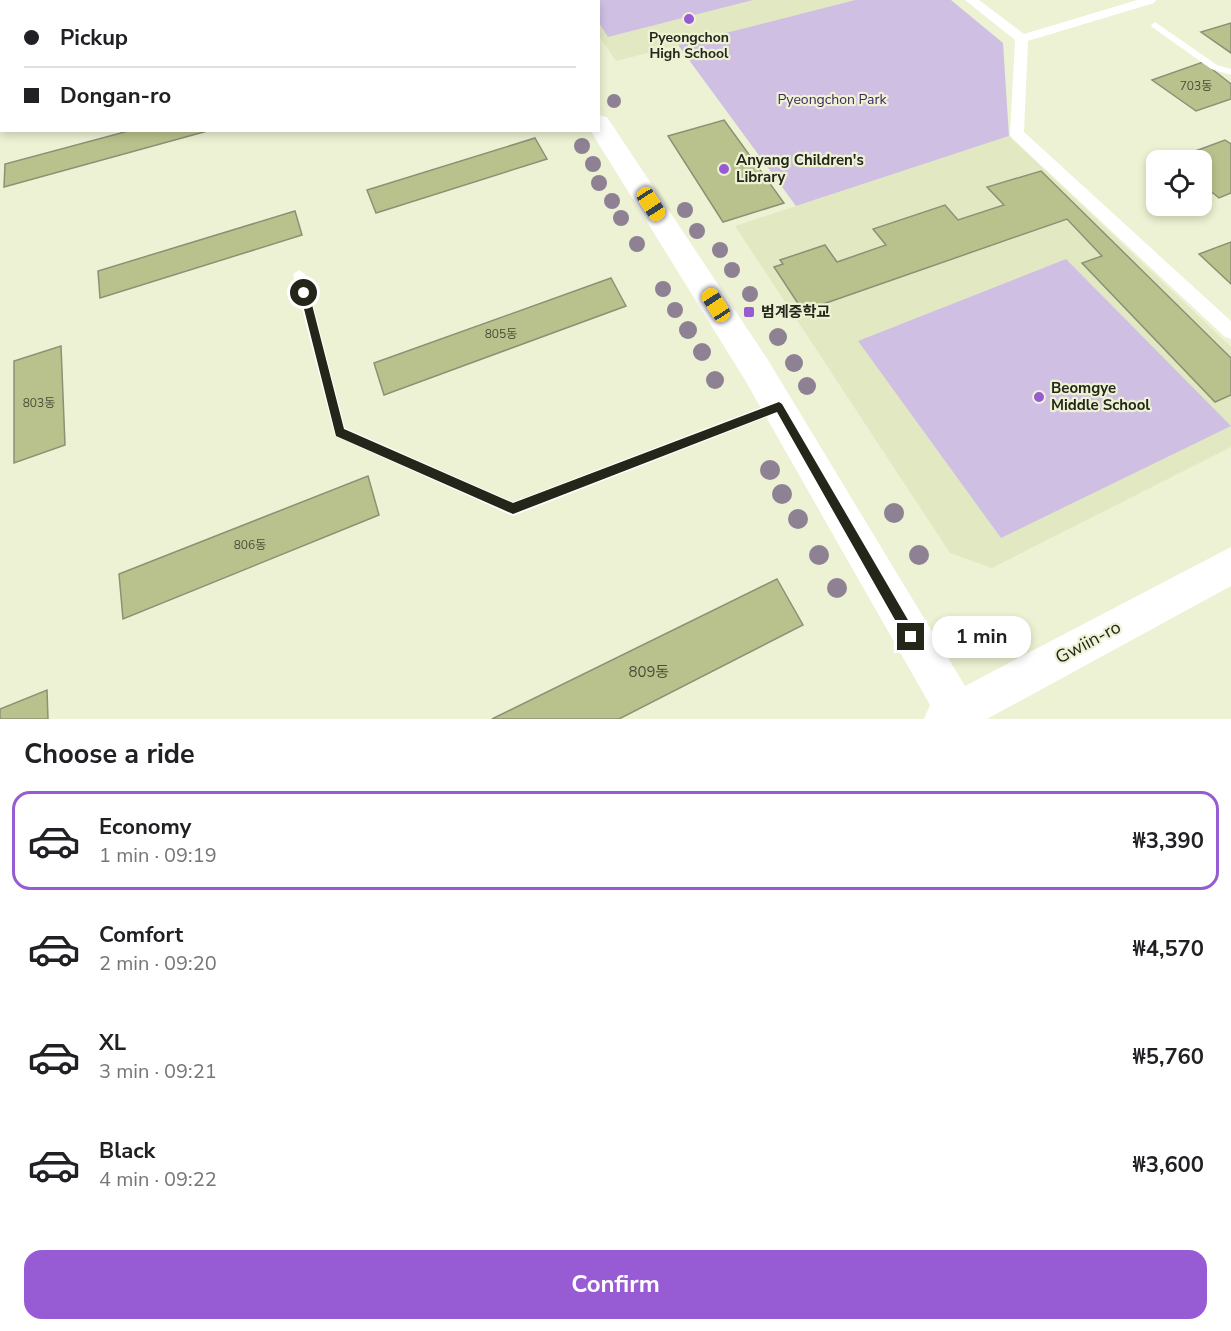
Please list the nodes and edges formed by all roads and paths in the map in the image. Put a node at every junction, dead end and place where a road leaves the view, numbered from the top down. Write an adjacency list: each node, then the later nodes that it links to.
1 (971, 0): 4 (street)
2 (1150, 0): 4 (street)
3 (1155, 25): 5 (lane)
4 (1022, 39): 8 (street)
5 (1231, 72)
6 (600, 126): 9 (street)
7 (299, 274): 9 (lane)
8 (1231, 332)
9 (779, 407): 11 (street)
10 (1231, 566): 11 (street, Gwiin-ro)
11 (955, 717)

